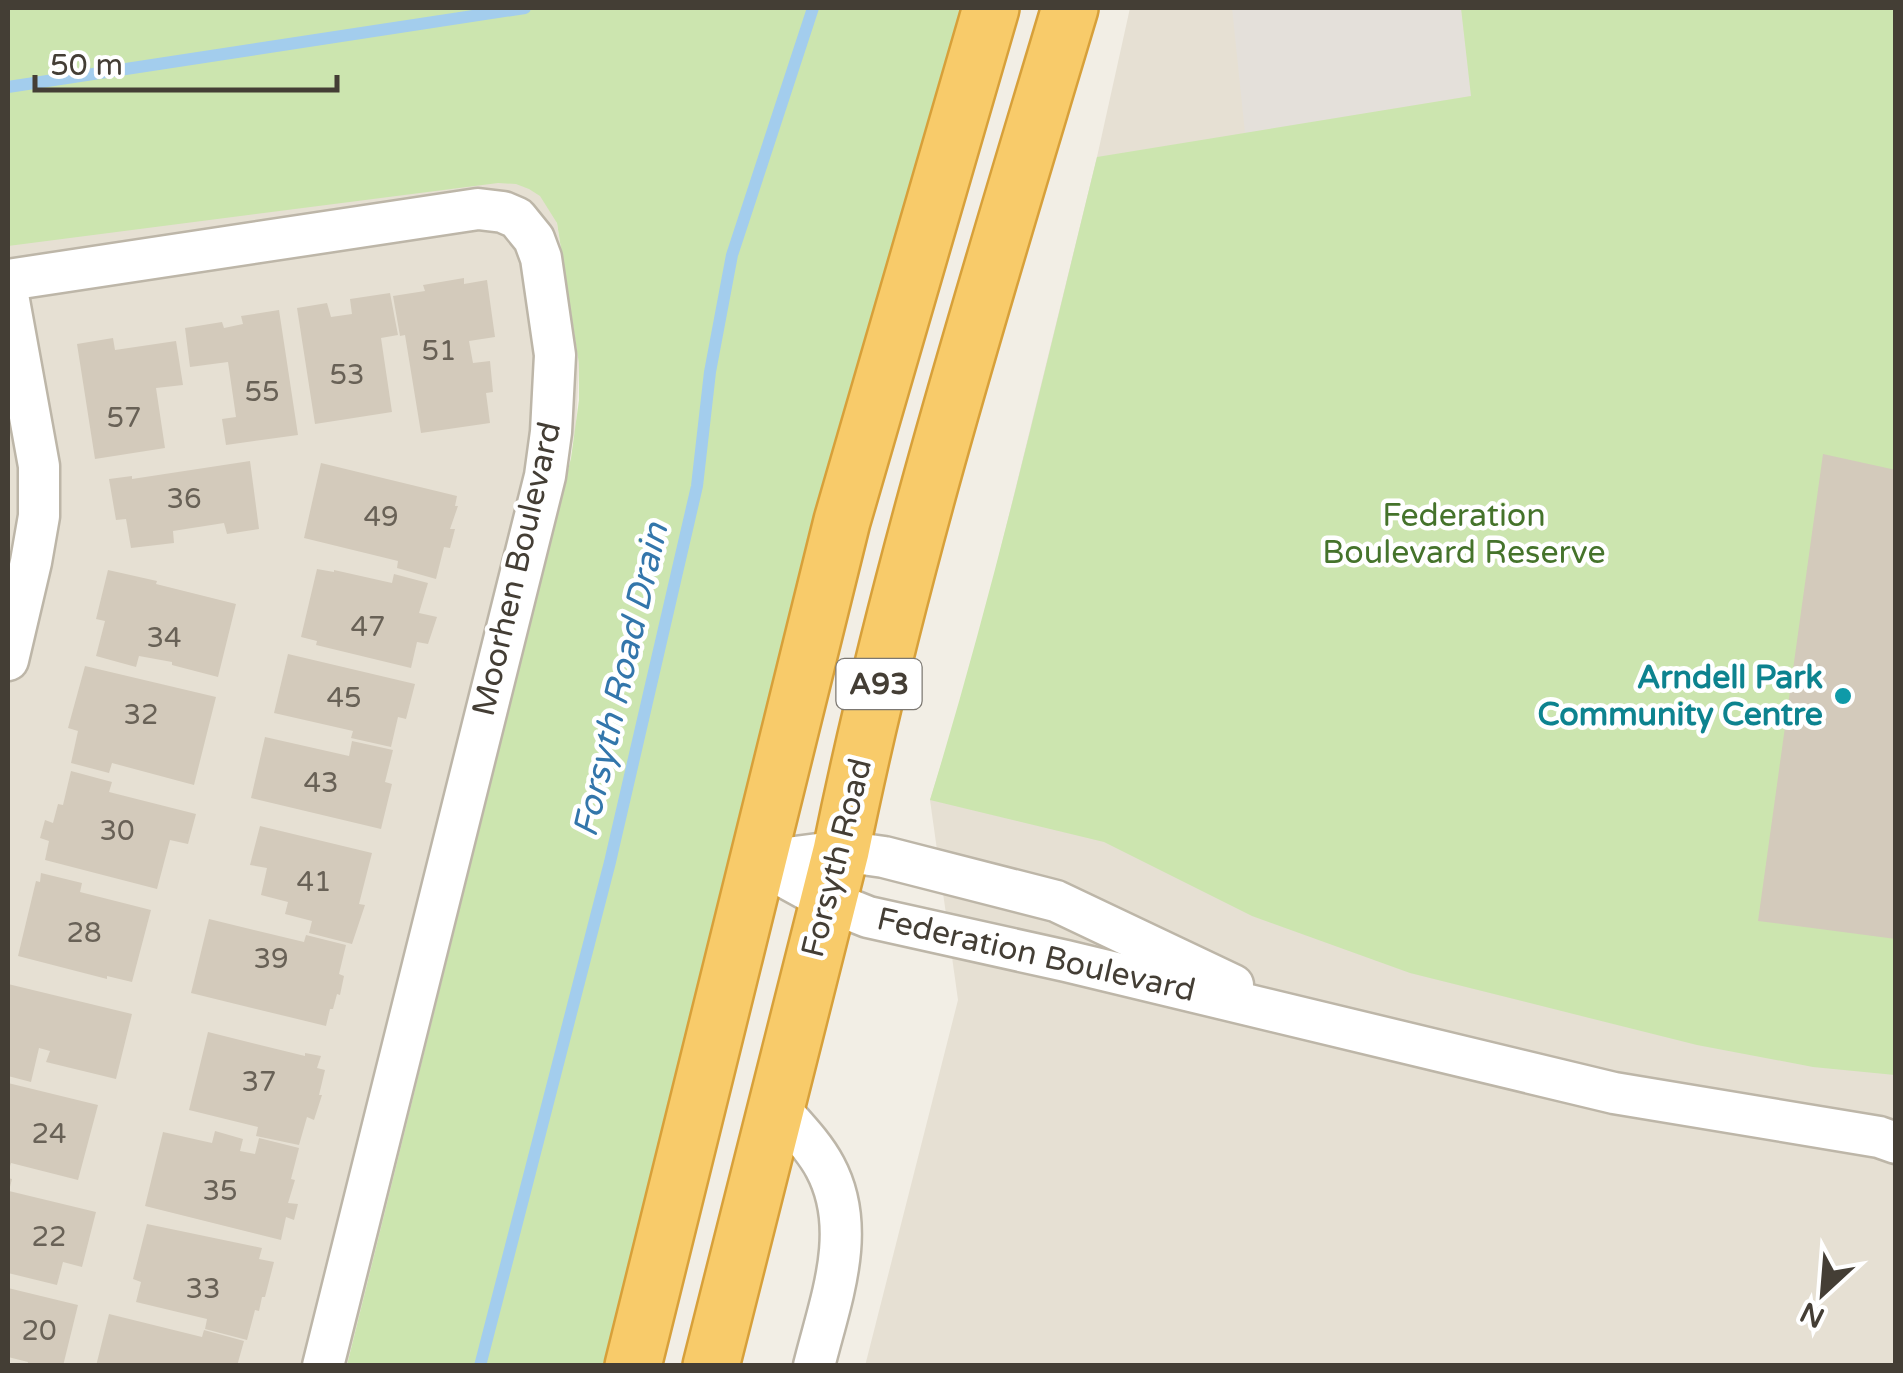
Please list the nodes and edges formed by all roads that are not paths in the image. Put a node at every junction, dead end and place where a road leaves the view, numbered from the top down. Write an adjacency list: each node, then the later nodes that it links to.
1 (991, 8): 6 (highway, A93)
2 (1070, 8): 7 (highway, Forsyth Road / A93)
3 (8, 280): 11 (street, Moorhen Boulevard)
4 (8, 294): 5 (street)
5 (8, 660)
6 (757, 862): 7 (street, Federation Boulevard); 12 (highway, A93)
7 (834, 876): 8 (street, Federation Boulevard); 8 (street, Federation Boulevard); 9 (highway, Forsyth Road / A93)
8 (1309, 1020): 10 (street, Federation Boulevard)
9 (776, 1105): 13 (highway, Forsyth Road / A93); 14 (street)
10 (1890, 1138)
11 (323, 1366)
12 (633, 1366)
13 (710, 1366)
14 (814, 1366)

